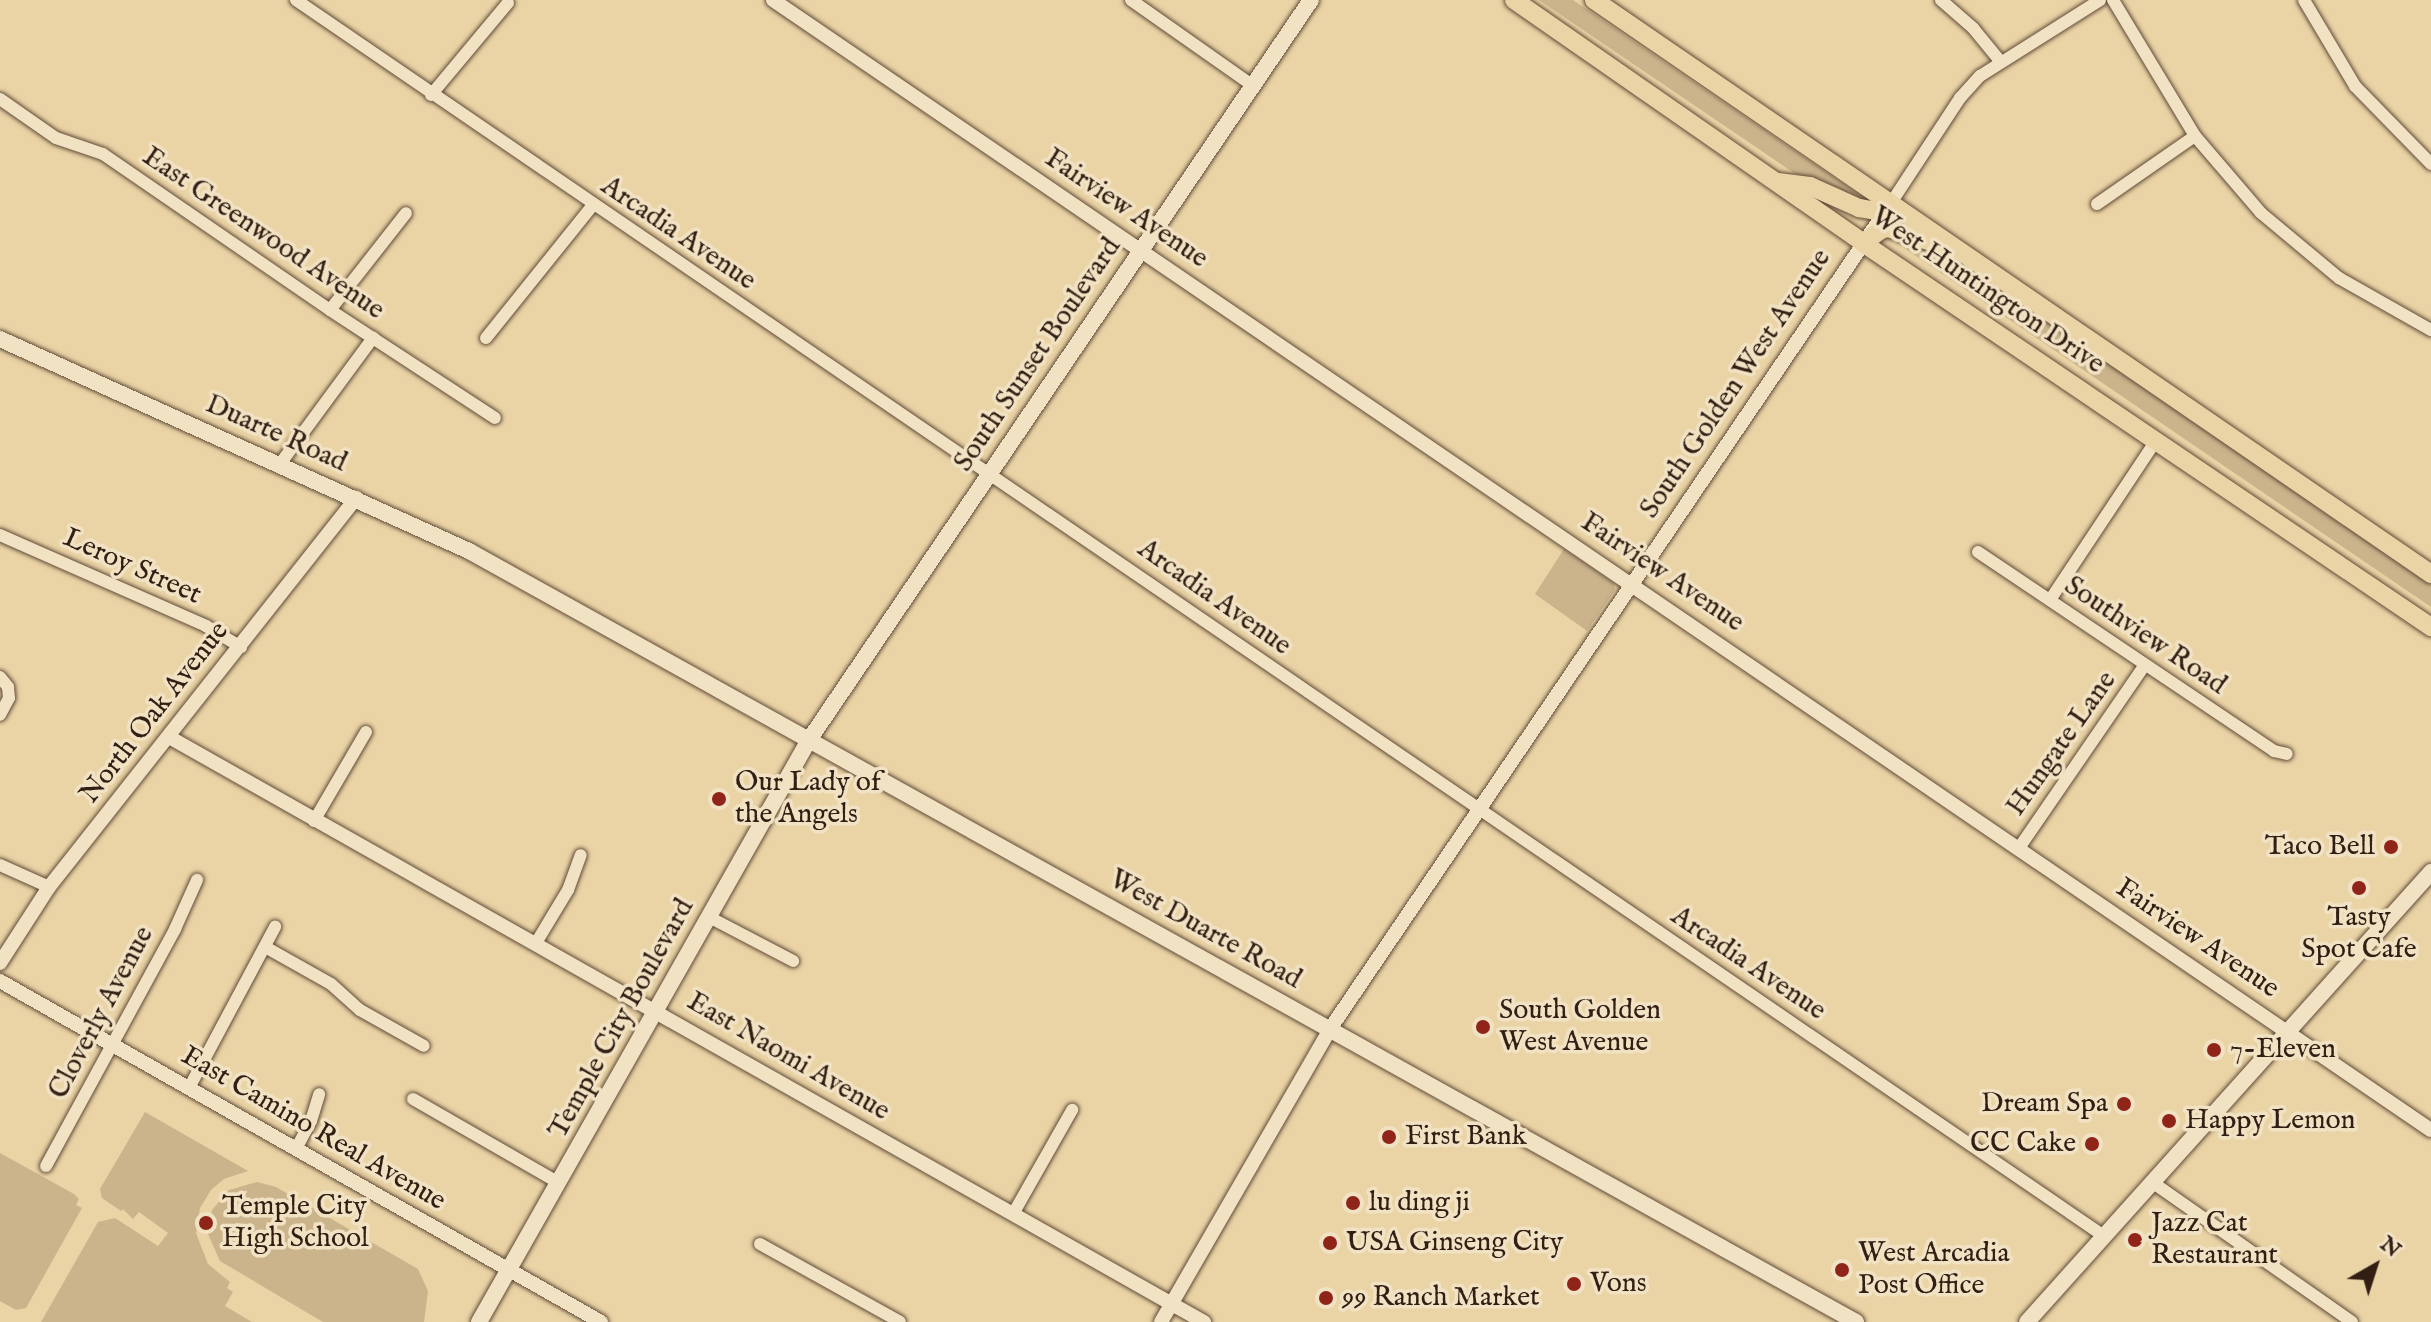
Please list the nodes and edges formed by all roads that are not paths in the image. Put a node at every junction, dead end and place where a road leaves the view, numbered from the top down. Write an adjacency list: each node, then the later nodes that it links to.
1 (296, 0): 14 (street, Arcadia Avenue)
2 (773, 0): 24 (street, Fairview Avenue)
3 (1131, 0): 13 (street)
4 (1311, 0): 13 (main road, South Sunset Boulevard)
5 (1514, 0): 18 (main road, West Huntington Drive)
6 (1594, 0): 19 (main road, West Huntington Drive)
7 (1941, 0): 12 (street)
8 (2100, 0): 12 (street)
9 (2113, 0): 16 (street)
10 (2304, 0): 17 (street)
11 (508, 3): 14 (street)
12 (2000, 61): 19 (street)
13 (1252, 85): 24 (main road, South Sunset Boulevard)
14 (431, 95): 21 (street, Arcadia Avenue)
15 (0, 99): 26 (street, East Greenwood Avenue)
16 (2195, 136): 20 (street); 27 (street)
17 (2431, 164)
18 (1775, 181): 19 (main road); 23 (main road, West Huntington Drive)
19 (1891, 203): 23 (street, South Golden West Avenue); 25 (main road, West Huntington Drive)
20 (2097, 204)
21 (593, 205): 29 (street); 34 (street, Arcadia Avenue)
22 (406, 213): 26 (street)
23 (1863, 243): 25 (main road); 32 (main road, West Huntington Drive); 40 (street, South Golden West Avenue)
24 (1139, 250): 34 (main road, South Sunset Boulevard); 40 (street, Fairview Avenue)
25 (1956, 250): 38 (main road, West Huntington Drive)
26 (330, 310): 28 (street, East Greenwood Avenue)
27 (2431, 330)
28 (373, 338): 31 (street, East Greenwood Avenue); 33 (street)
29 (486, 338)
30 (0, 339): 33 (main road, Duarte Road)
31 (495, 418)
32 (2157, 439): 41 (street); 42 (main road, West Huntington Drive)
33 (280, 464): 35 (main road, Duarte Road)
34 (989, 475): 49 (main road, South Sunset Boulevard); 51 (street, Arcadia Avenue)
35 (356, 498): 39 (main road, Duarte Road); 43 (street, North Oak Avenue)
36 (0, 535): 43 (street, Leroy Street)
37 (1978, 552): 41 (street, Southview Road)
38 (2431, 574)
39 (528, 584): 49 (main road, West Duarte Road)
40 (1630, 584): 51 (street, South Golden West Avenue); 53 (street, Fairview Avenue)
41 (2050, 600): 44 (street, Southview Road)
42 (2431, 627)
43 (241, 647): 48 (street, North Oak Avenue)
44 (2144, 666): 50 (street, Southview Road); 53 (street, Hungate Lane)
45 (4, 682): 46 (street)
46 (0, 715)
47 (366, 732): 52 (street)
48 (169, 737): 52 (street, East Naomi Avenue); 58 (street, North Oak Avenue)
49 (809, 740): 59 (main road, Temple City Boulevard); 67 (main road, West Duarte Road)
50 (2287, 754)
51 (1478, 807): 67 (street, South Golden West Avenue); 81 (street, Arcadia Avenue)
52 (314, 821): 61 (street, East Naomi Avenue)
53 (2019, 848): 68 (street, Fairview Avenue)
54 (581, 855): 61 (street)
55 (0, 865): 58 (street)
56 (2431, 872): 68 (main road)
57 (197, 880): 69 (street, Cloverly Avenue)
58 (49, 887): 64 (street, North Oak Avenue)
59 (709, 917): 63 (street); 66 (main road, Temple City Boulevard)
60 (275, 927): 62 (street)
61 (536, 943): 66 (street, East Naomi Avenue)
62 (267, 948): 70 (street); 71 (street)
63 (793, 961)
64 (0, 963)
65 (0, 981): 69 (street, East Camino Real Avenue)
66 (655, 1010): 79 (main road, Temple City Boulevard); 80 (street, East Naomi Avenue)
67 (1330, 1029): 84 (street, South Golden West Avenue); 90 (main road, West Duarte Road)
68 (2288, 1033): 75 (street, Fairview Avenue); 78 (main road)
69 (112, 1044): 71 (street, East Camino Real Avenue); 77 (street, Cloverly Avenue)
70 (424, 1046)
71 (189, 1088): 76 (street, East Camino Real Avenue)
72 (319, 1094): 76 (street)
73 (413, 1099): 79 (street)
74 (1072, 1110): 80 (street)
75 (2431, 1130)
76 (296, 1149): 83 (street, East Camino Real Avenue)
77 (46, 1166)
78 (2152, 1182): 81 (main road); 92 (street)
79 (559, 1183): 83 (main road, Temple City Boulevard)
80 (1013, 1214): 84 (street, East Naomi Avenue)
81 (2104, 1236): 91 (main road)
82 (760, 1244): 87 (street)
83 (509, 1270): 85 (main road, Temple City Boulevard); 86 (street, East Camino Real Avenue)
84 (1172, 1304): 88 (street, South Golden West Avenue); 89 (street, East Naomi Avenue)
85 (479, 1322)
86 (601, 1322)
87 (900, 1322)
88 (1161, 1322)
89 (1204, 1322)
90 (1856, 1322)
91 (2027, 1322)
92 (2352, 1322)

